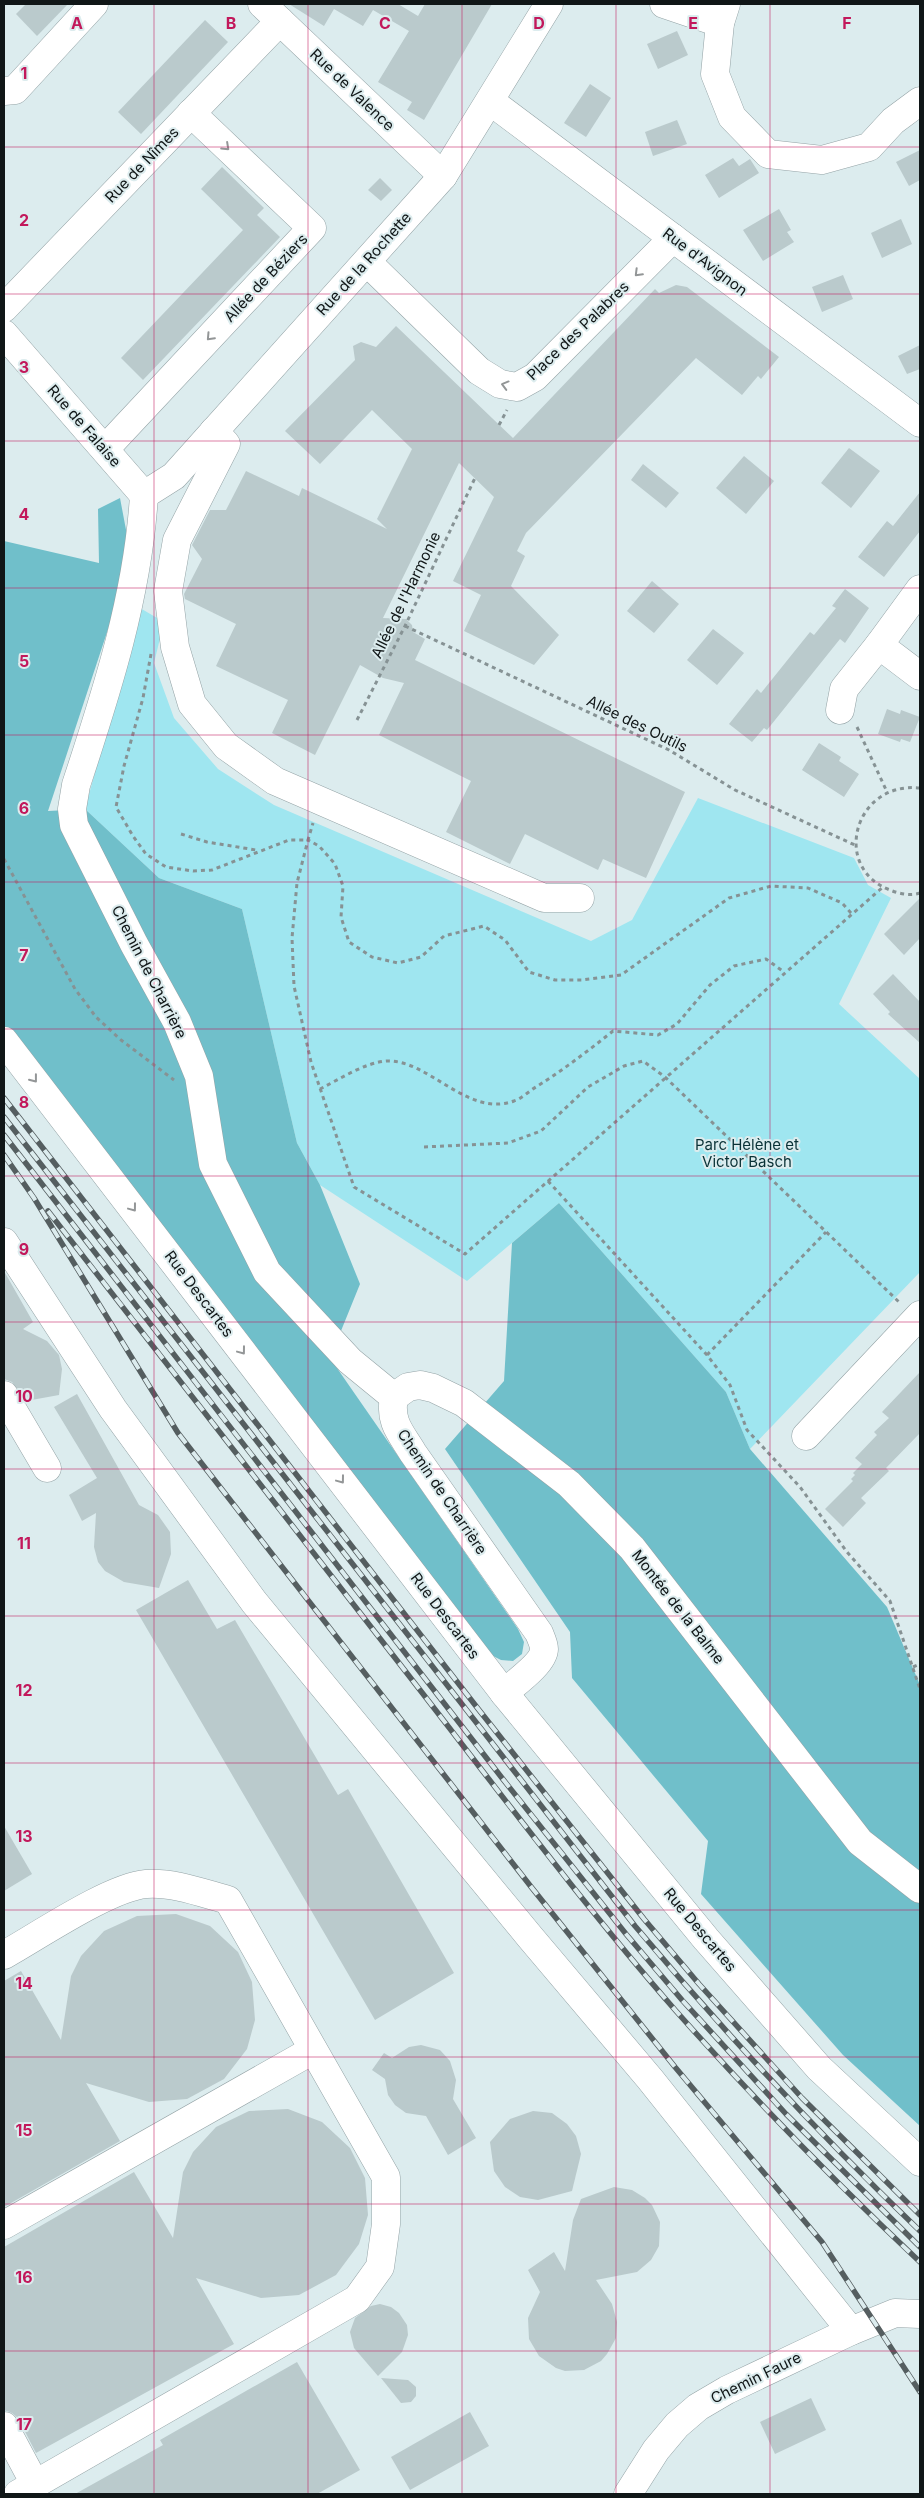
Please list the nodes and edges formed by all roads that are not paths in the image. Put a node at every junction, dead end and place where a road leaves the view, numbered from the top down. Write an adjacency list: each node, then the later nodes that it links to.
1 (94, 4): 6 (street)
2 (548, 4): 7 (street, Rue de la Rochette)
3 (664, 4): 5 (street)
4 (271, 12): 9 (street, Rue de Nîmes); 10 (street, Rue de Valence)
5 (723, 13): 8 (street)
6 (4, 91)
7 (490, 101): 10 (street, Rue de la Rochette); 11 (street, Rue d'Avignon)
8 (920, 101)
9 (191, 113): 13 (street, Rue de Nîmes); 17 (street, Allée de Béziers, one-way to 17)
10 (443, 176): 12 (street, Rue de la Rochette)
11 (673, 238): 12 (street, Place des Palabres, one-way to 12); 15 (street, Rue d'Avignon)
12 (367, 262): 16 (street, Rue de la Rochette)
13 (4, 308)
14 (4, 334): 17 (street, Rue de Falaise)
15 (920, 423)
16 (214, 431): 18 (street, Rue de la Rochette); 23 (street)
17 (105, 449): 18 (street, Rue de Falaise)
18 (144, 495): 28 (street, Chemin de Charrière)
19 (920, 589): 20 (street)
20 (879, 645): 21 (street); 22 (street)
21 (920, 676)
22 (840, 710)
23 (580, 898)
24 (4, 1041): 31 (street, Rue Descartes, one-way to 31)
25 (4, 1242): 38 (street)
26 (910, 1309): 29 (street)
27 (4, 1395): 30 (street)
28 (394, 1397): 31 (street, Chemin de Charrière); 32 (street, Montée de la Balme)
29 (806, 1436)
30 (47, 1468)
31 (504, 1693): 35 (street, Rue Descartes)
32 (920, 1889)
33 (4, 1955): 34 (street)
34 (313, 2050): 36 (street); 40 (street)
35 (920, 2162)
36 (4, 2225)
37 (920, 2314): 38 (street, Chemin Faure)
38 (851, 2332): 41 (street, Chemin Faure)
39 (4, 2426): 40 (street)
40 (27, 2489)
41 (628, 2494)

